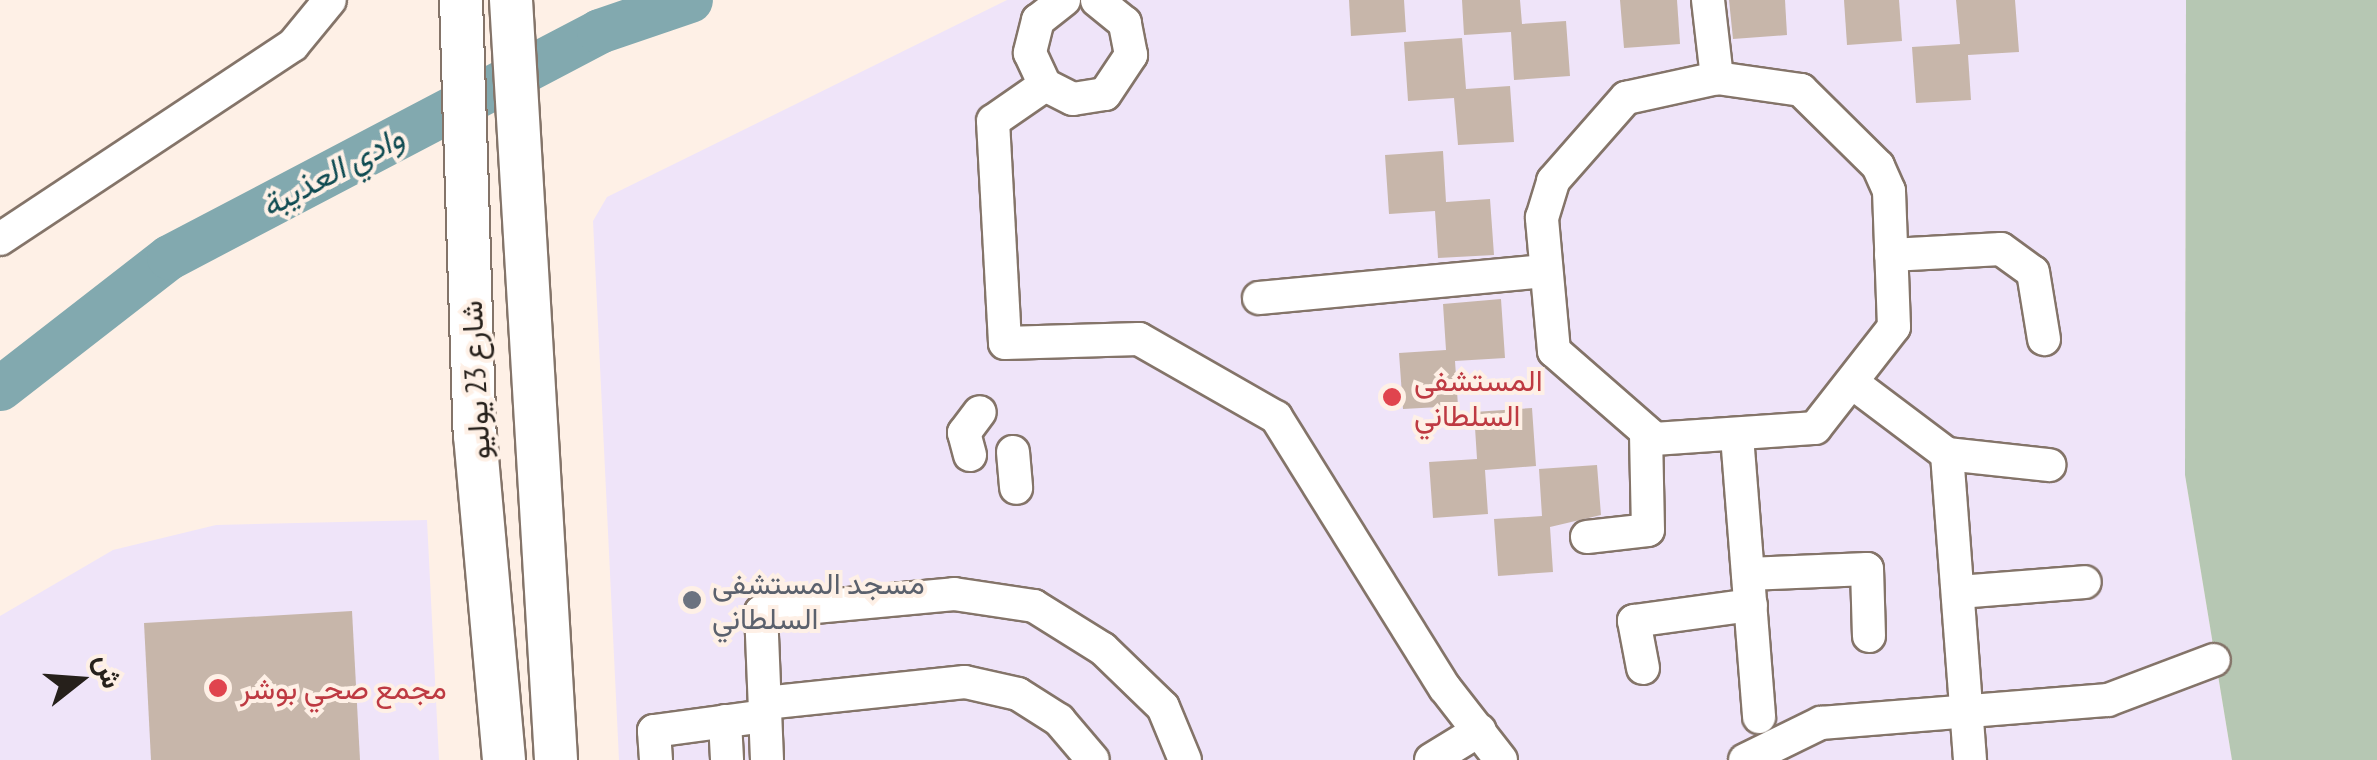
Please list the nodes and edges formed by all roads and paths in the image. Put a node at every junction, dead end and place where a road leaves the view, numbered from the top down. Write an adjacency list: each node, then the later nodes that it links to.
1 (330, 0): 9 (street)
2 (461, 0): 35 (main road, شارع 23 يوليو)
3 (511, 0): 36 (main road, شارع 23 يوليو)
4 (1064, 0): 8 (street)
5 (1096, 0): 8 (street)
6 (1708, 0): 7 (street)
7 (1717, 78): 10 (street); 11 (street)
8 (1045, 84): 34 (street)
9 (0, 239)
10 (1892, 255): 13 (street); 14 (street)
11 (1545, 272): 12 (street); 16 (street)
12 (1259, 298)
13 (2044, 339)
14 (1854, 384): 17 (street); 19 (street)
15 (980, 412): 20 (street)
16 (1646, 436): 17 (street); 23 (street)
17 (1738, 436): 25 (street)
18 (1013, 452): 22 (street)
19 (1947, 454): 21 (street); 26 (street)
20 (970, 456)
21 (2049, 466)
22 (1016, 488)
23 (1587, 537)
24 (2085, 582): 26 (street)
25 (1749, 589): 27 (street); 29 (street); 32 (street)
26 (1959, 592): 30 (street)
27 (1869, 636)
28 (2214, 660): 30 (street)
29 (1643, 668)
30 (1966, 708): 44 (street); 45 (street)
31 (765, 709): 33 (street); 39 (street); 40 (street); 41 (street)
32 (1759, 717)
33 (726, 721): 37 (street); 38 (street)
34 (1480, 730): 42 (street); 43 (street)
35 (504, 760)
36 (559, 760)
37 (656, 760)
38 (727, 760)
39 (767, 760)
40 (1092, 760)
41 (1185, 760)
42 (1431, 760)
43 (1502, 760)
44 (1745, 760)
45 (1970, 760)

